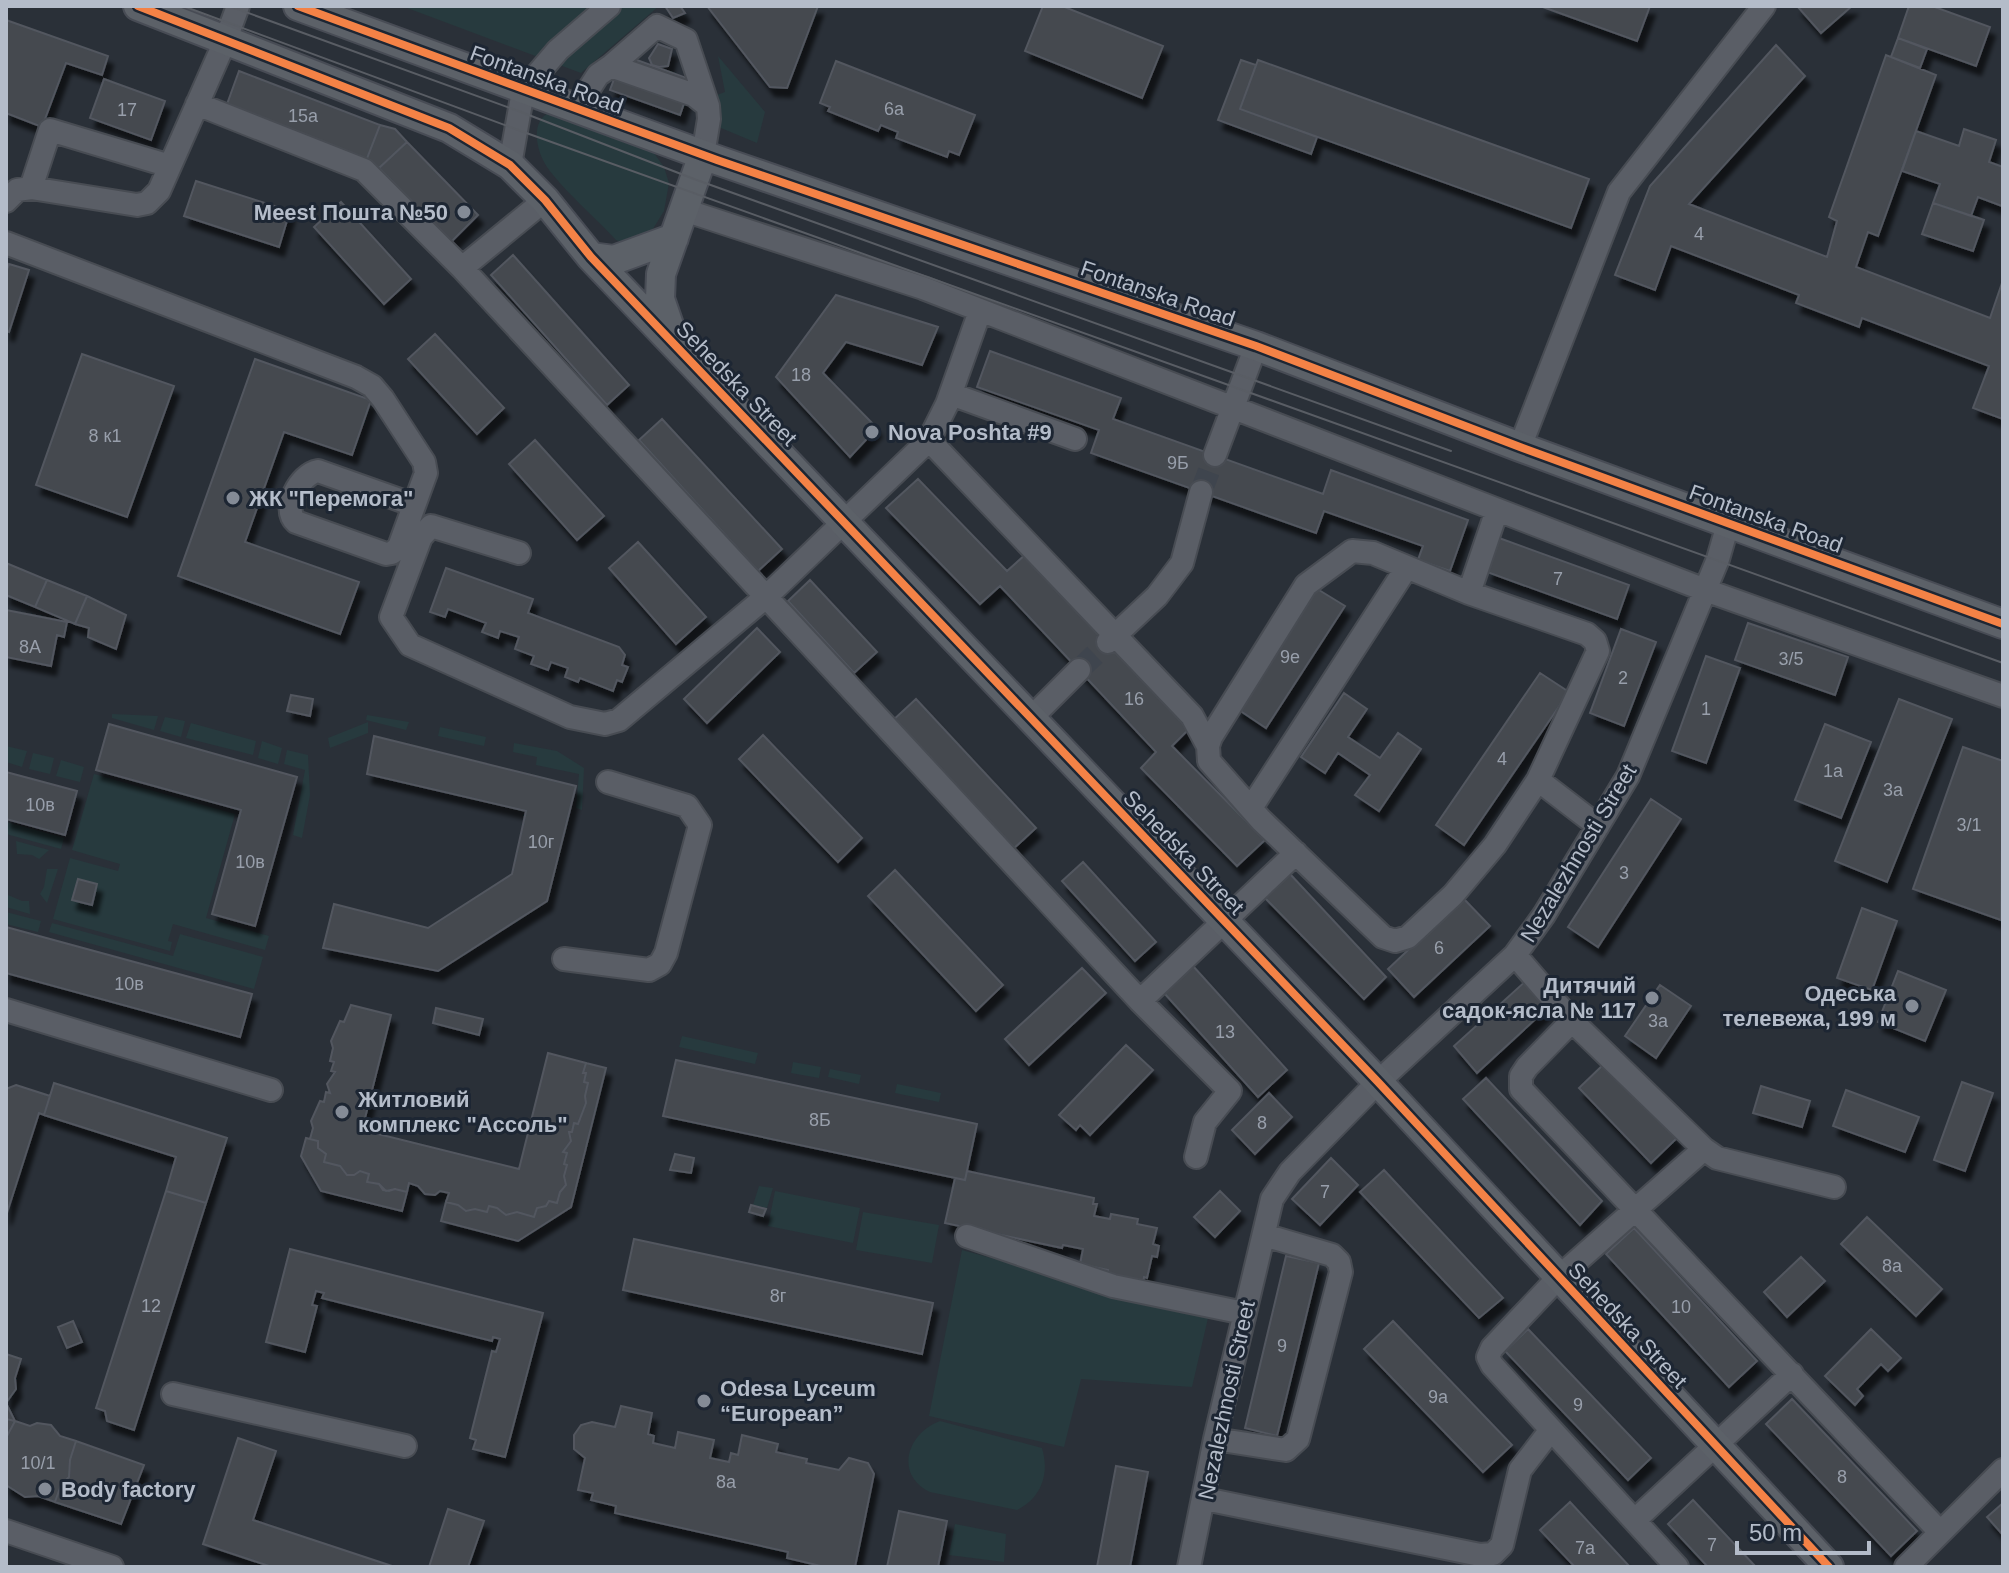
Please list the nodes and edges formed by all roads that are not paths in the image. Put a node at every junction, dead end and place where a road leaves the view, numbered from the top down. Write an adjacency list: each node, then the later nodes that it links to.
1 (138, 6): 6 (main road)
2 (238, 6): 6 (street)
3 (298, 6): 8 (main road, Fontanska Road)
4 (609, 6): 8 (street)
5 (1764, 6): 30 (street)
6 (226, 39): 9 (street); 13 (main road)
7 (611, 66): 10 (street); 10 (street); 11 (street)
8 (523, 91): 11 (main road, Fontanska Road); 13 (street)
9 (197, 104): 14 (street); 22 (street)
10 (708, 106): 12 (street)
11 (576, 109): 12 (main road, Fontanska Road)
12 (703, 155): 18 (main road, Sehedska Street); 25 (main road, Fontanska Road)
13 (510, 165): 16 (main road, Sehedska Street)
14 (170, 166): 15 (street); 15 (street)
15 (31, 188): 17 (street)
16 (545, 200): 21 (main road, Sehedska Street); 22 (street)
17 (6, 201)
18 (684, 210): 19 (main road, Sehedska Street); 23 (street)
19 (674, 238): 21 (main road); 24 (main road, Sehedska Street)
20 (6, 243): 33 (street)
21 (591, 257): 24 (main road, Sehedska Street)
22 (462, 268): 41 (street)
23 (980, 311): 26 (street); 27 (street)
24 (675, 344): 35 (main road, Sehedska Street)
25 (1256, 346): 27 (street); 30 (main road, Fontanska Road)
26 (951, 394): 28 (street); 29 (street)
27 (1232, 409): 31 (street); 34 (street)
28 (1075, 439)
29 (929, 440): 35 (street); 43 (street)
30 (1520, 447): 36 (main road, Fontanska Road)
31 (1215, 455)
32 (1201, 492): 43 (street)
33 (414, 505): 33 (street)
34 (1497, 510): 39 (street); 40 (street)
35 (845, 523): 41 (street); 46 (main road, Sehedska Street)
36 (1728, 524): 39 (street, Nezalezhnosti Street); 42 (main road, Fontanska Road)
37 (519, 553): 41 (street)
38 (1407, 567): 40 (street); 47 (street); 50 (street)
39 (1705, 590): 45 (street); 51 (street, Nezalezhnosti Street)
40 (1469, 593): 48 (street)
41 (767, 596): 56 (street)
42 (2003, 624)
43 (1112, 639): 47 (street)
44 (1079, 670): 46 (street)
45 (2003, 696)
46 (1031, 718): 53 (main road, Sehedska Street)
47 (1208, 746): 50 (street)
48 (1538, 780): 51 (street); 52 (street)
49 (608, 782): 55 (street)
50 (1251, 808): 52 (street)
51 (1598, 826): 54 (street, Nezalezhnosti Street)
52 (1296, 853): 53 (street)
53 (1223, 920): 56 (street); 59 (main road, Sehedska Street)
54 (1515, 955): 58 (street); 59 (street, Nezalezhnosti Street)
55 (564, 959)
56 (1140, 1001): 62 (street)
57 (6, 1010): 60 (street)
58 (1572, 1021): 61 (street); 64 (street)
59 (1378, 1082): 65 (street, Nezalezhnosti Street); 67 (main road, Sehedska Street)
60 (271, 1090)
61 (1704, 1149): 63 (street); 64 (street)
62 (1196, 1157)
63 (1834, 1187)
64 (1637, 1209): 67 (street); 69 (street)
65 (1264, 1235): 68 (street, Nezalezhnosti Street); 72 (street)
66 (967, 1236): 68 (street)
67 (1559, 1277): 71 (street); 73 (main road, Sehedska Street)
68 (1244, 1313): 72 (street, Nezalezhnosti Street)
69 (1792, 1374): 73 (street); 79 (street)
70 (173, 1394): 74 (street)
71 (1550, 1431): 76 (street); 77 (street)
72 (1215, 1439): 76 (street, Nezalezhnosti Street)
73 (1714, 1444): 77 (street); 83 (main road, Sehedska Street)
74 (405, 1446)
75 (2003, 1470): 79 (street)
76 (1205, 1499): 81 (street, Nezalezhnosti Street)
77 (1635, 1520): 82 (street)
78 (6, 1531): 80 (street)
79 (1940, 1532): 84 (street)
80 (112, 1567)
81 (1189, 1567)
82 (1677, 1567)
83 (1829, 1567)
84 (1906, 1567)

